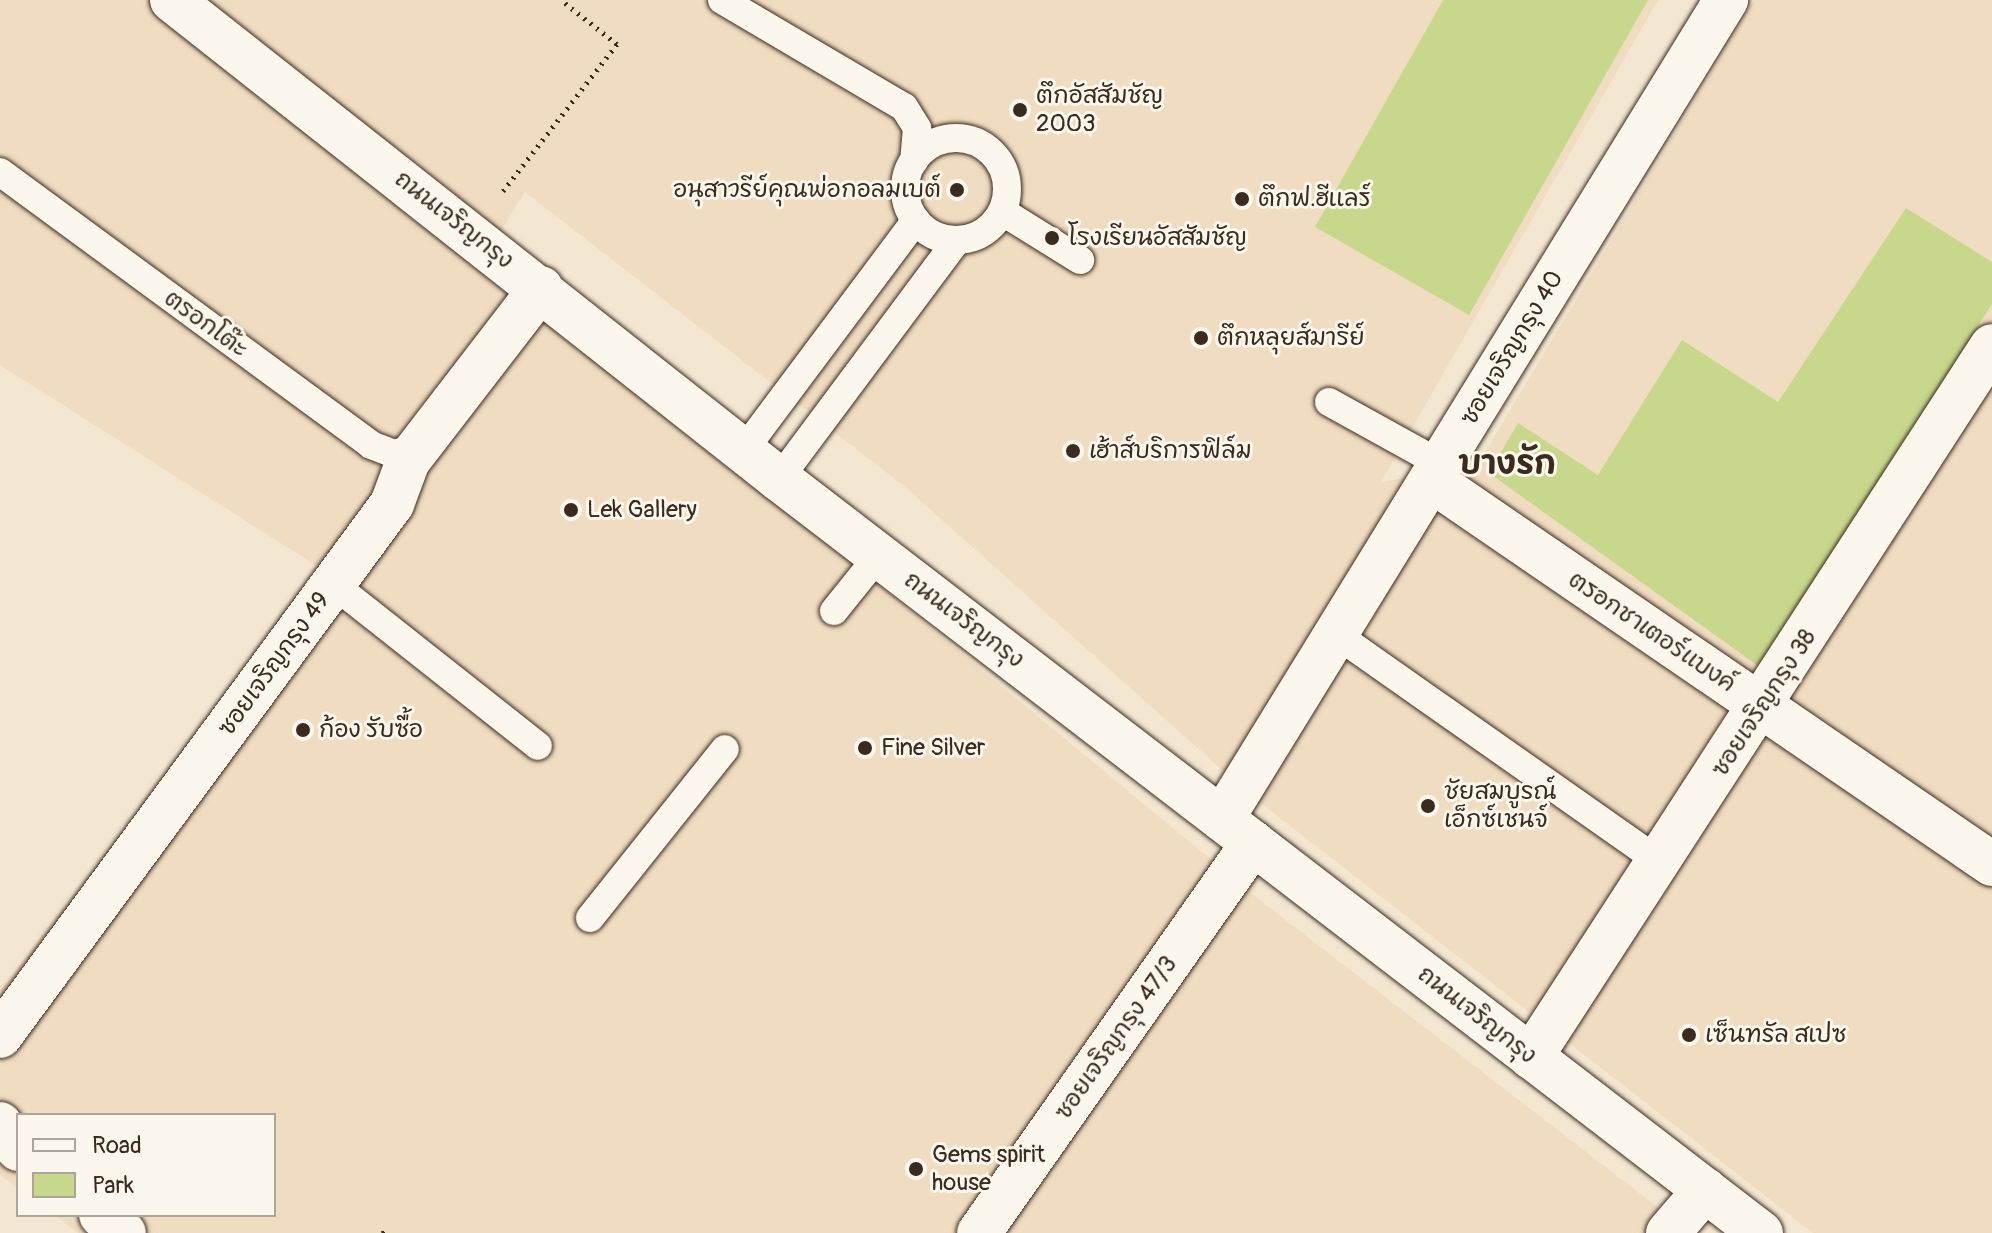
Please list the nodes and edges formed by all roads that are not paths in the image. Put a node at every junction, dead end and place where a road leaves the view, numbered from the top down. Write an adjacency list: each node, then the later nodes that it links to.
1 (172, 0): 10 (street, ถนนเจริญกรุง)
2 (722, 0): 4 (lane)
3 (1726, 0): 15 (street, ซอยเจริญกรุง 40)
4 (914, 161): 6 (lane); 7 (lane)
5 (0, 172): 13 (lane, ตรอกโต๊ะ)
6 (1003, 212): 8 (lane); 9 (lane)
7 (916, 220): 8 (lane); 14 (lane)
8 (957, 240): 16 (lane)
9 (1080, 260)
10 (541, 288): 13 (street, ซอยเจริญกรุง 49); 14 (street, ถนนเจริญกรุง)
11 (1992, 346): 21 (street, ซอยเจริญกรุง 38)
12 (1329, 402): 15 (lane)
13 (419, 447): 18 (street, ซอยเจริญกรุง 49)
14 (744, 450): 16 (street, ถนนเจริญกรุง)
15 (1436, 472): 20 (street, ซอยเจริญกรุง 40); 21 (street, ตรอกชาเตอร์แบงค์)
16 (779, 479): 17 (street, ถนนเจริญกรุง)
17 (879, 555): 19 (lane); 24 (street, ถนนเจริญกรุง)
18 (333, 584): 22 (lane); 28 (street, ซอยเจริญกรุง 49)
19 (834, 611)
20 (1337, 635): 24 (street, ซอยเจริญกรุง 40); 25 (lane)
21 (1762, 707): 25 (street, ซอยเจริญกรุง 38); 26 (street, ตรอกชาเตอร์แบงค์)
22 (538, 746)
23 (725, 749): 27 (lane)
24 (1238, 831): 29 (street, ถนนเจริญกรุง); 35 (street, ซอยเจริญกรุง 47/3)
25 (1661, 863): 29 (street, ซอยเจริญกรุง 38)
26 (1992, 864)
27 (590, 918)
28 (0, 1036)
29 (1531, 1057): 32 (street, ถนนเจริญกรุง)
30 (0, 1124): 31 (street)
31 (16, 1146)
32 (1705, 1190): 36 (street); 37 (street, ถนนเจริญกรุง)
33 (104, 1217): 34 (street)
34 (124, 1233)
35 (979, 1233)
36 (1668, 1233)
37 (1761, 1233)

